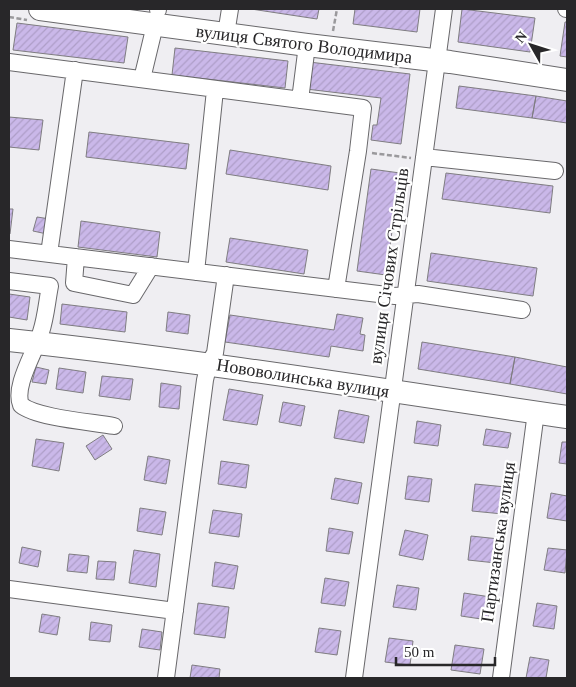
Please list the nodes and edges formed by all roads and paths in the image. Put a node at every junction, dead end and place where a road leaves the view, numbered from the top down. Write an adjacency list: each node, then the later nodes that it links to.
1 (40, 9): 5 (street, вулиця Святого Володимира)
2 (230, 9): 7 (street)
3 (337, 9): 8 (path)
4 (444, 9): 10 (street, вулиця Січових Стрільців)
5 (72, 11): 6 (street, вулиця Святого Володимира)
6 (157, 15): 7 (street, вулиця Святого Володимира); 13 (street)
7 (226, 34): 9 (street, вулиця Святого Володимира)
8 (332, 35)
9 (307, 45): 10 (street, вулиця Святого Володимира); 16 (street)
10 (437, 61): 14 (street, вулиця Святого Володимира); 18 (street, вулиця Січових Стрільців)
11 (9, 62): 12 (street)
12 (75, 70): 13 (street); 21 (street)
13 (142, 79): 15 (street)
14 (567, 80)
15 (215, 90): 16 (street); 24 (street)
16 (300, 100): 17 (street)
17 (358, 151): 18 (path); 27 (street)
18 (419, 157): 19 (street); 28 (street, вулиця Січових Стрільців)
19 (555, 171)
20 (9, 249): 21 (street)
21 (49, 254): 22 (street)
22 (76, 257): 23 (street); 23 (street)
23 (151, 266): 24 (street)
24 (196, 272): 25 (street)
25 (226, 275): 27 (street); 32 (street)
26 (9, 281): 31 (street)
27 (336, 289): 28 (street)
28 (406, 294): 29 (street); 33 (street, вулиця Січових Стрільців)
29 (522, 310)
30 (9, 340): 31 (street, Нововолинська вулиця)
31 (38, 343): 32 (street, Нововолинська вулиця); 36 (street)
32 (209, 363): 33 (street, Нововолинська вулиця); 38 (street)
33 (392, 392): 34 (street, Нововолинська вулиця); 40 (street, вулиця Січових Стрільців)
34 (536, 412): 35 (street, Нововолинська вулиця); 41 (street, Партизанська вулиця)
35 (567, 416)
36 (114, 426)
37 (9, 589): 38 (street)
38 (175, 611): 39 (street)
39 (166, 678)
40 (354, 678)
41 (501, 678)

